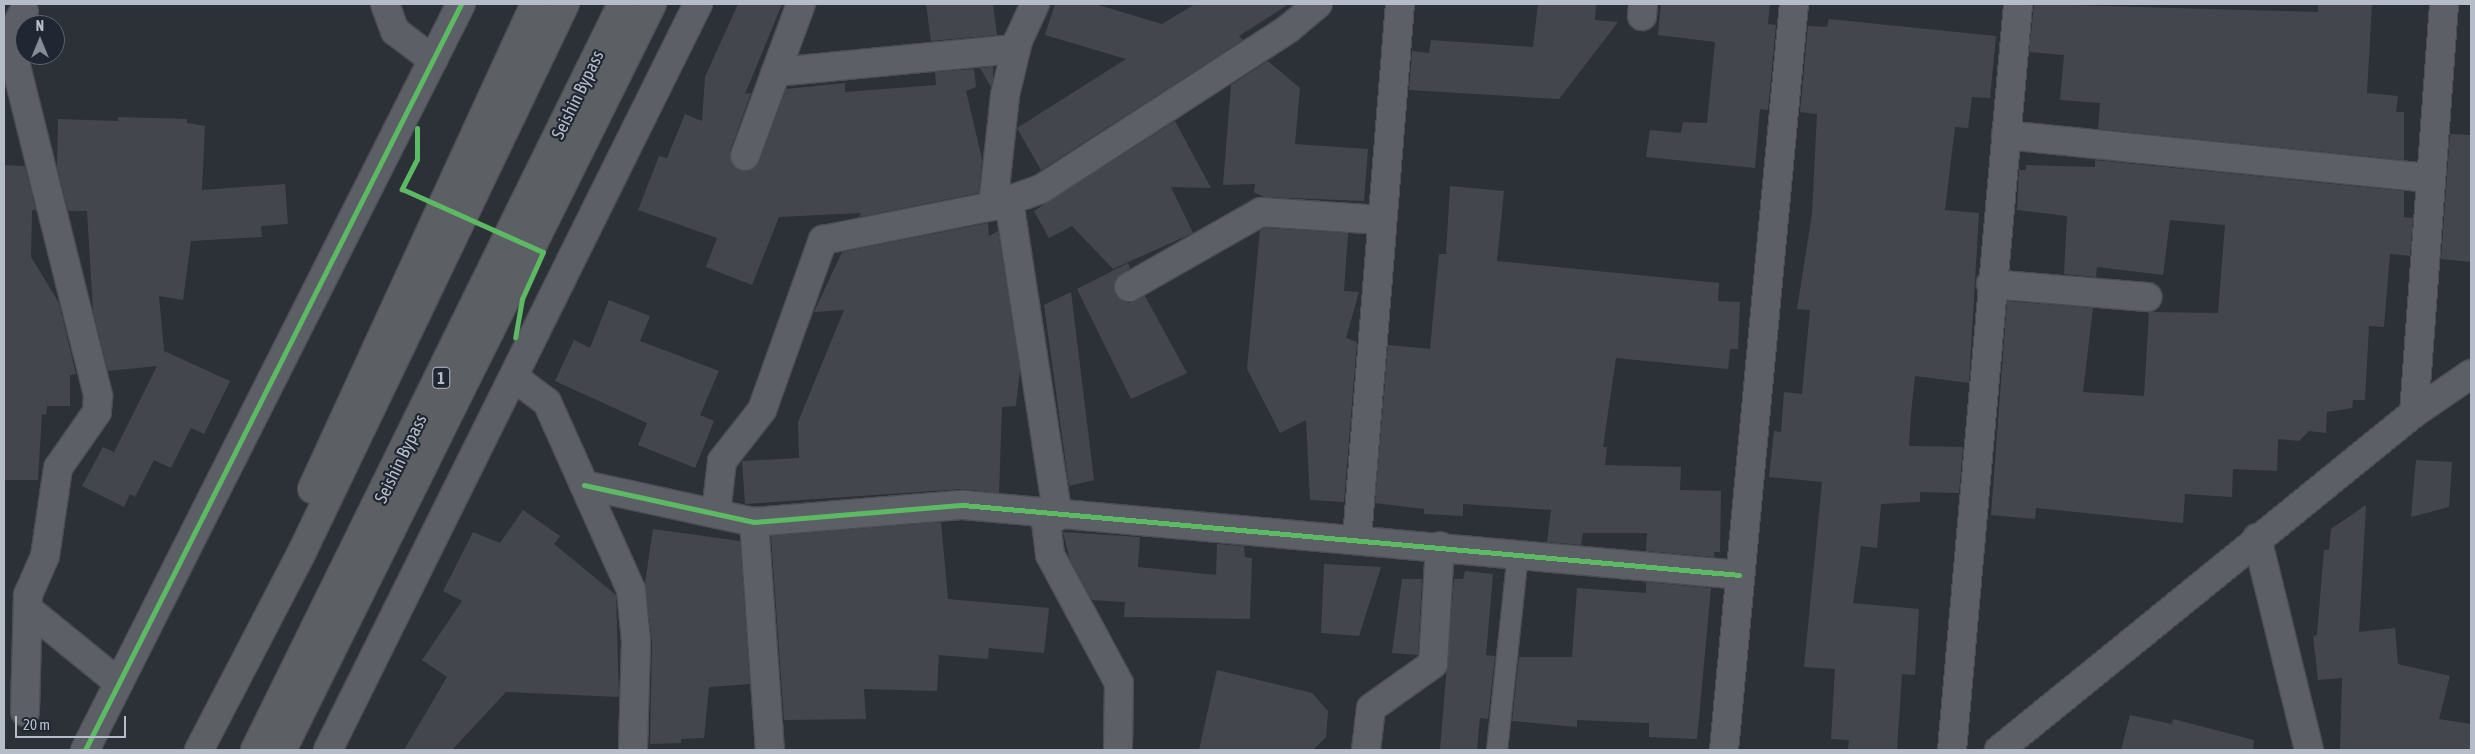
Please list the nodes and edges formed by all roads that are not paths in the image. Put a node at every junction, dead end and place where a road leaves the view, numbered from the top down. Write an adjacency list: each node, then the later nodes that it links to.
1 (385, 4): 17 (street)
2 (462, 4): 17 (street)
3 (535, 4): 43 (highway)
4 (564, 4): 44 (highway)
5 (622, 4): 45 (highway, Seishin Bypass / 1)
6 (652, 4): 46 (highway)
7 (698, 4): 28 (street)
8 (801, 4): 18 (street)
9 (1318, 4): 22 (street)
10 (1400, 4): 23 (street)
11 (1794, 4): 38 (street)
12 (2018, 4): 19 (street)
13 (2444, 4): 21 (street)
14 (1034, 5): 16 (street)
15 (24, 11): 39 (street)
16 (1016, 50): 18 (street); 22 (street)
17 (433, 60): 40 (street)
18 (776, 72): 20 (street)
19 (2006, 135): 21 (street); 24 (street)
20 (746, 156)
21 (2431, 178): 29 (street)
22 (1001, 203): 31 (street); 32 (street)
23 (1382, 220): 25 (street); 34 (street)
24 (1991, 284): 26 (street); 54 (street)
25 (1129, 288)
26 (2147, 297)
27 (2471, 374): 29 (street)
28 (515, 378): 30 (street); 47 (street)
29 (2414, 413): 35 (street)
30 (584, 485): 31 (street); 48 (street)
31 (716, 513): 33 (street)
32 (1051, 515): 33 (street); 34 (street); 50 (street)
33 (754, 522): 49 (street)
34 (1357, 538): 36 (street)
35 (2257, 538): 55 (street); 56 (street)
36 (1440, 546): 37 (street); 51 (street)
37 (1518, 553): 38 (street); 52 (lane)
38 (1739, 576): 53 (street)
39 (28, 609): 40 (street); 41 (street)
40 (119, 683): 42 (street)
41 (25, 712)
42 (85, 750)
43 (194, 750)
44 (199, 750)
45 (255, 750)
46 (282, 750)
47 (328, 750)
48 (633, 750)
49 (770, 750)
50 (1118, 750)
51 (1366, 750)
52 (1497, 750)
53 (1724, 750)
54 (1952, 750)
55 (1999, 750)
56 (2308, 750)

